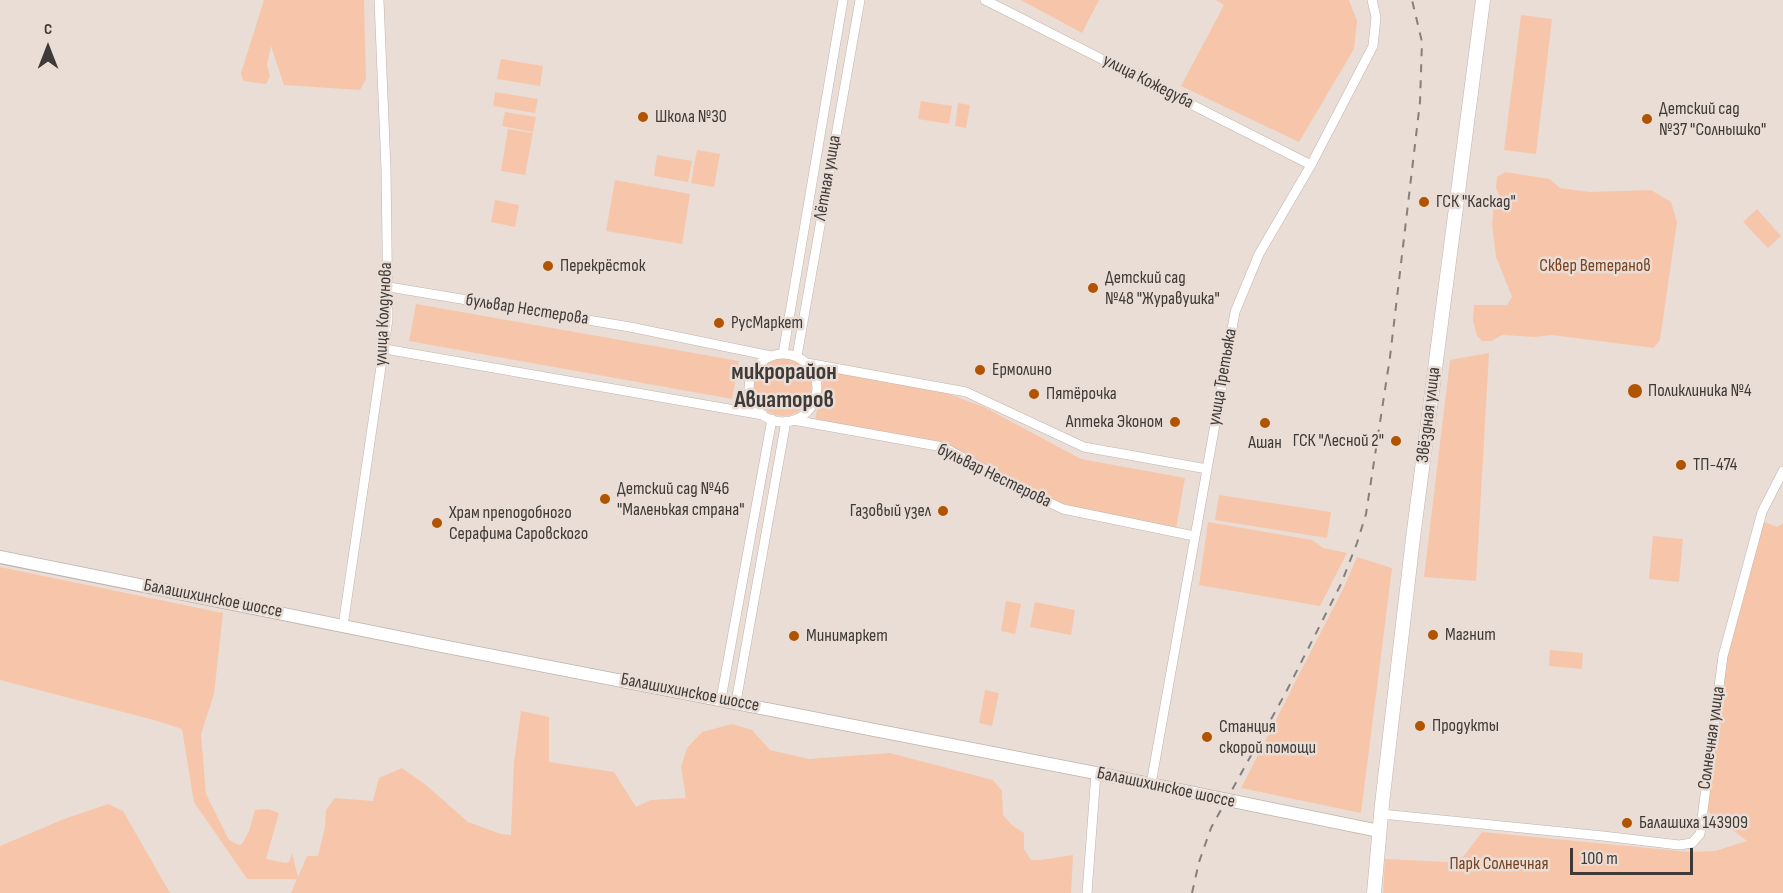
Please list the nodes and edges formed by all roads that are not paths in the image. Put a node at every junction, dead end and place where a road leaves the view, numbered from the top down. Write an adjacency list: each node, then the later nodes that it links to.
1 (379, 0): 8 (street, улица Колдунова)
2 (843, 0): 10 (street, Лётная улица)
3 (860, 0): 12 (street, Лётная улица)
4 (985, 0): 7 (street, улица Кожедуба)
5 (1372, 0): 7 (street, улица Третьяка)
6 (1484, 0): 25 (main road, Звёздная улица)
7 (1311, 165): 16 (street, улица Третьяка)
8 (389, 287): 9 (street, улица Колдунова); 11 (street, бульвар Нестерова)
9 (385, 349): 14 (street); 20 (street, улица Колдунова)
10 (783, 354): 11 (street); 12 (street)
11 (771, 356): 14 (street)
12 (797, 356): 13 (street)
13 (807, 363): 15 (street); 16 (street)
14 (768, 417): 15 (street); 21 (street)
15 (790, 421): 18 (street, бульвар Нестерова); 22 (street)
16 (1207, 469): 18 (street, улица Третьяка)
17 (1783, 471): 25 (street, Солнечная улица)
18 (1194, 536): 24 (street, улица Третьяка)
19 (0, 557): 20 (main road, Балашихинское шоссе)
20 (343, 626): 21 (main road, Балашихинское шоссе)
21 (721, 699): 22 (main road, Балашихинское шоссе)
22 (736, 702): 23 (main road, Балашихинское шоссе)
23 (1096, 773): 24 (main road, Балашихинское шоссе); 27 (street)
24 (1151, 784): 26 (main road, Балашихинское шоссе)
25 (1381, 814): 26 (main road, Звёздная улица)
26 (1379, 831): 28 (main road, Звёздная улица)
27 (1087, 893)
28 (1374, 893)

